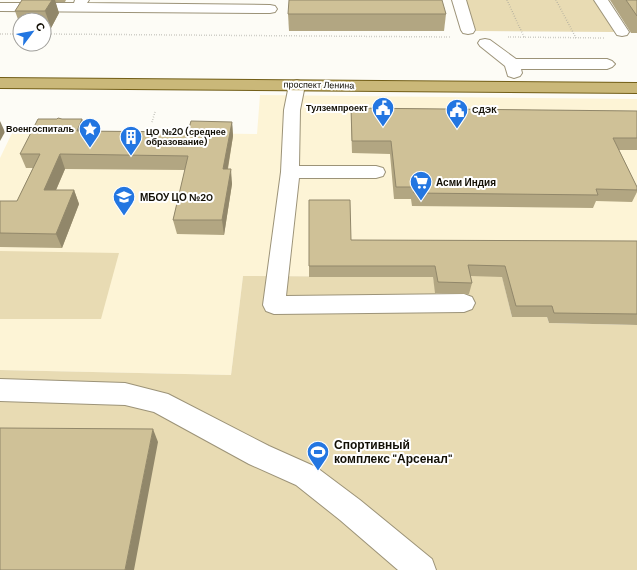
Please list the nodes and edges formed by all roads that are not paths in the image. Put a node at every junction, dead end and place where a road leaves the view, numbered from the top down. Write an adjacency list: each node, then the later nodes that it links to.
1 (459, 0): 6 (lane)
2 (601, 0): 7 (lane)
3 (80, 4): 4 (lane); 5 (lane)
4 (274, 6)
5 (0, 7)
6 (468, 30)
7 (622, 32)
8 (485, 43): 10 (lane)
9 (610, 44): 11 (lane)
10 (513, 68): 11 (main road, проспект Ленина); 12 (main road, проспект Ленина)
11 (610, 69): 13 (main road, проспект Ленина)
12 (0, 70)
13 (637, 74)
14 (0, 83): 15 (main road, проспект Ленина)
15 (297, 85): 16 (main road, проспект Ленина); 17 (lane)
16 (637, 88)
17 (290, 172): 18 (lane); 19 (lane)
18 (376, 172)
19 (464, 303)
20 (0, 390): 21 (lane)
21 (421, 570)

